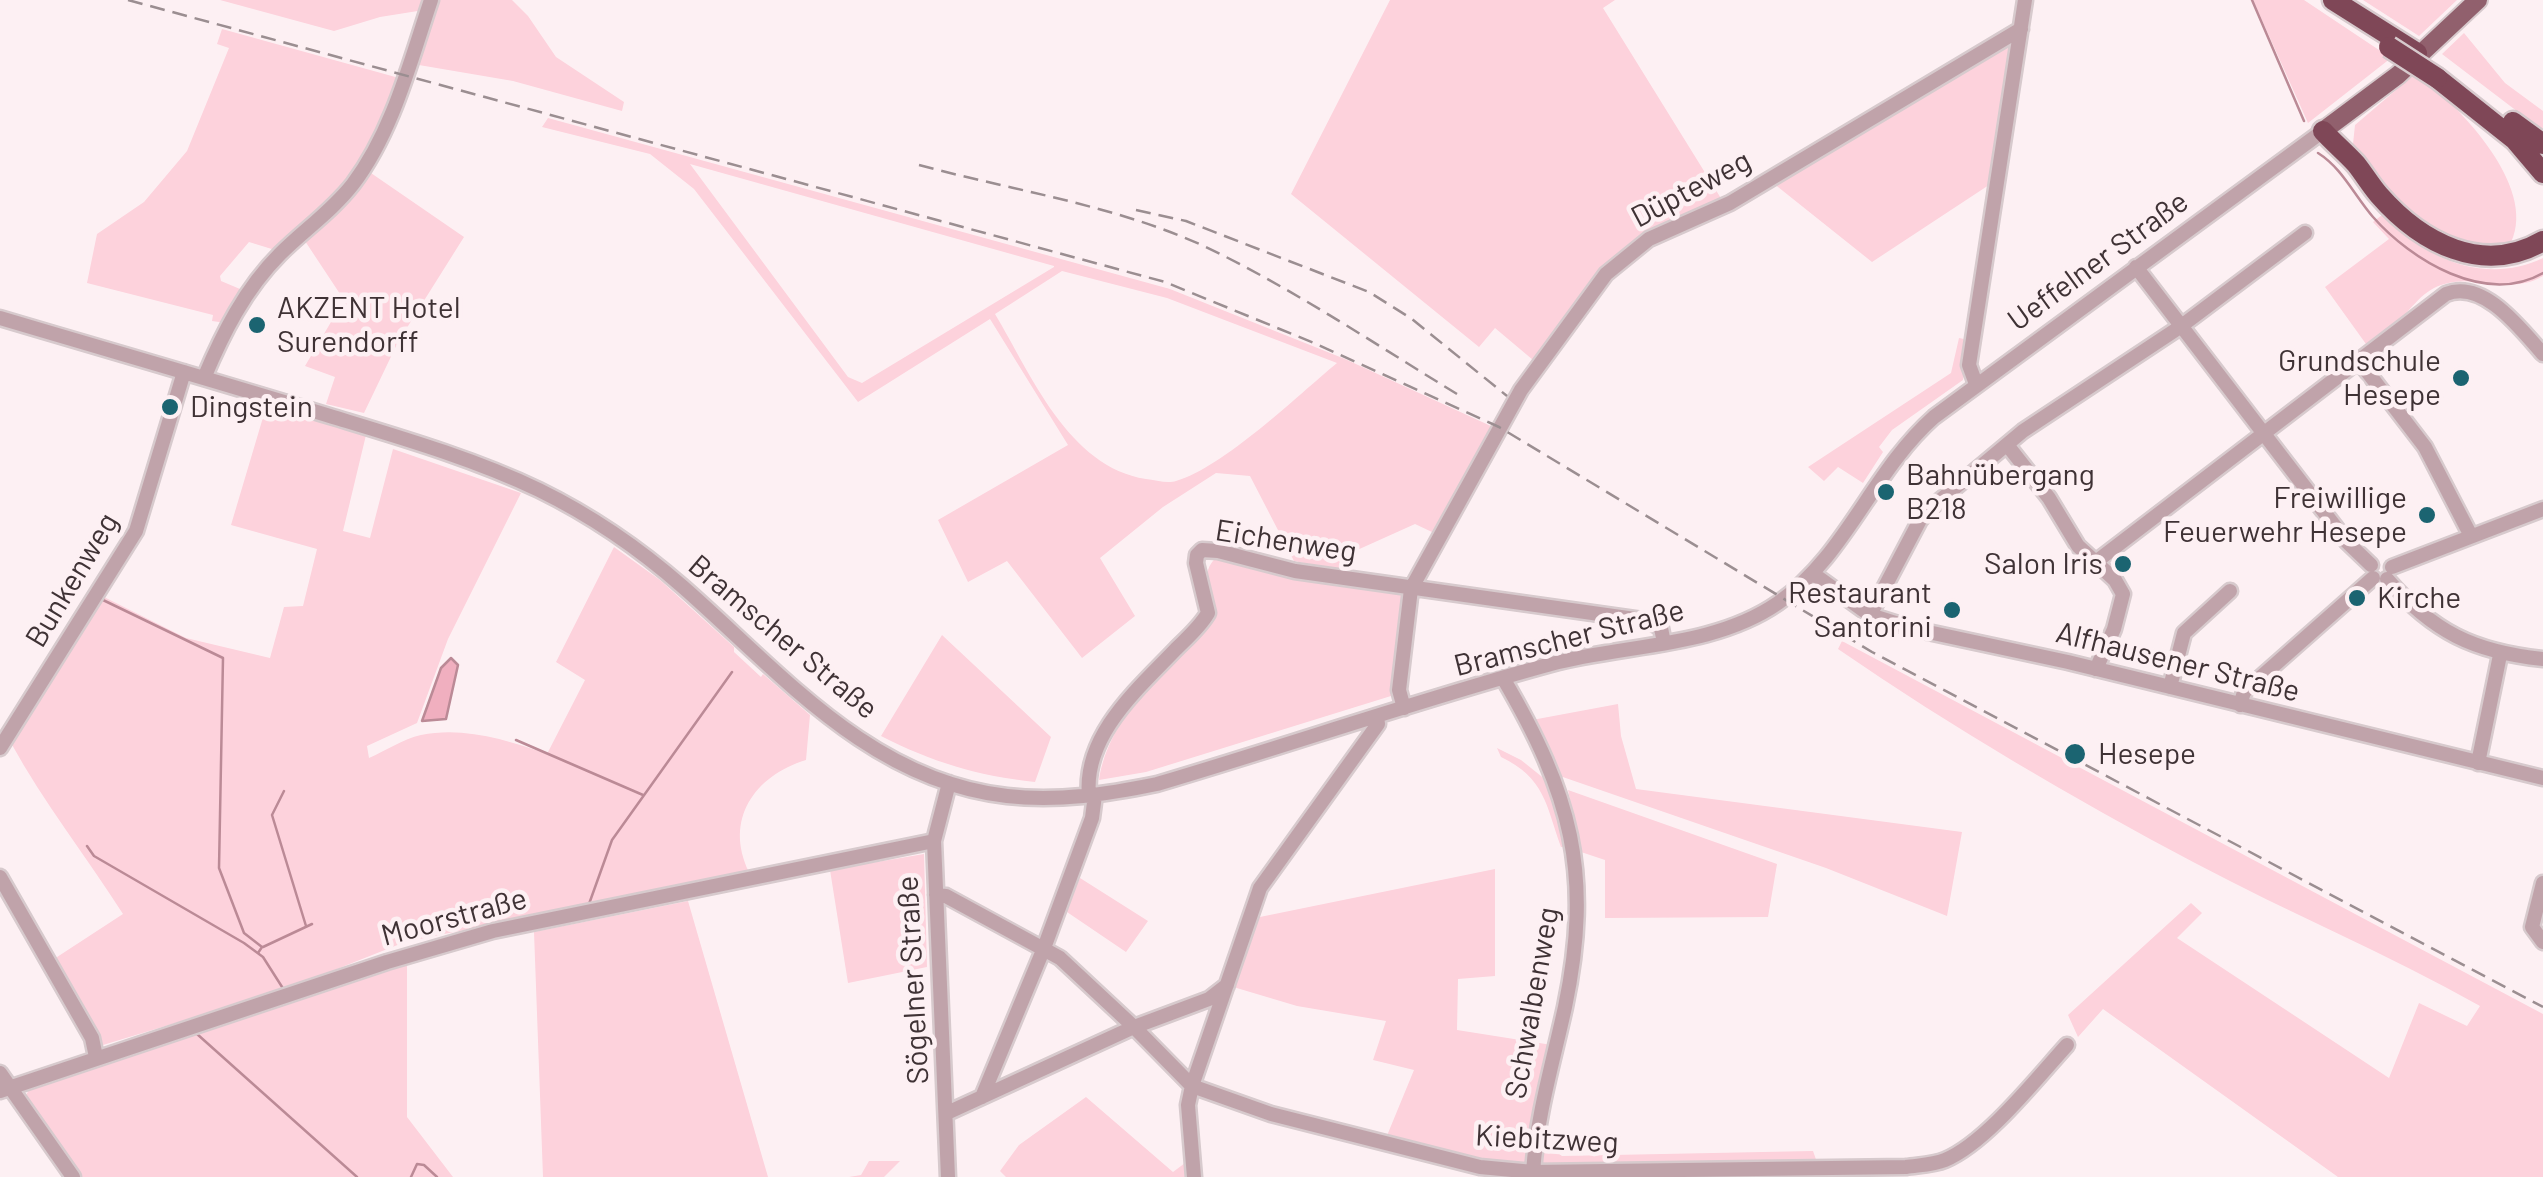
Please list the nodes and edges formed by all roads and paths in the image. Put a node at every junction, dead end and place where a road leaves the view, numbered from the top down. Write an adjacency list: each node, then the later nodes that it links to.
1 (432, 0): 22 (street)
2 (2026, 0): 6 (street)
3 (2313, 0): 7 (highway)
4 (2333, 0): 7 (highway)
5 (2478, 0): 8 (main road, Ueffelner Straße)
6 (2021, 29): 23 (street); 31 (street, Düpteweg)
7 (2393, 43): 9 (highway, bridge)
8 (2329, 127): 15 (highway); 16 (street, Ueffelner Straße)
9 (2519, 135): 10 (highway); 11 (highway)
10 (2543, 144)
11 (2543, 173)
12 (2543, 226): 15 (highway)
13 (2305, 233): 18 (street)
14 (2543, 241): 15 (highway)
15 (2508, 255)
16 (2136, 267): 18 (street); 23 (street, Ueffelner Straße)
17 (0, 318): 21 (street, Bramscher Straße)
18 (2180, 328): 24 (street); 25 (street)
19 (2543, 354): 20 (street)
20 (2360, 360): 24 (street); 27 (street)
21 (184, 372): 22 (street, Bramscher Straße); 44 (street, Bunkenweg)
22 (204, 378): 47 (street, Bramscher Straße)
23 (1976, 384): 30 (street, Ueffelner Straße)
24 (2262, 432): 28 (street); 29 (street)
25 (2008, 446): 28 (street); 34 (street)
26 (2543, 509): 27 (street)
27 (2472, 536): 29 (street)
28 (2097, 561): 38 (street)
29 (2381, 572): 36 (street); 41 (street)
30 (1812, 573): 33 (street, Ueffelner Straße); 34 (street, Alfhausener Straße)
31 (1411, 588): 35 (street, Eichenweg); 42 (street); 48 (street, Eichenweg)
32 (2230, 591): 40 (street)
33 (1783, 600): 35 (street, Bramscher Straße)
34 (1870, 614): 38 (street, Alfhausener Straße)
35 (1664, 643): 39 (street, Bramscher Straße)
36 (2500, 655): 37 (street); 45 (street)
37 (2543, 658)
38 (2096, 669): 40 (street, Alfhausener Straße)
39 (1502, 678): 42 (street, Bramscher Straße); 64 (street, Schwalbenweg)
40 (2170, 687): 41 (street, Alfhausener Straße)
41 (2240, 705): 45 (street, Alfhausener Straße)
42 (1404, 708): 43 (street, Bramscher Straße)
43 (1378, 717): 48 (street, Bramscher Straße); 55 (street)
44 (0, 748)
45 (2478, 763): 46 (street, Alfhausener Straße)
46 (2543, 778)
47 (950, 782): 48 (street, Bramscher Straße); 49 (street, Sögelner Straße)
48 (1092, 795): 54 (street)
49 (934, 841): 52 (street, Sögelner Straße); 58 (street, Moorstraße)
50 (0, 877): 58 (street)
51 (2543, 883): 53 (street)
52 (936, 894): 54 (street, Kiebitzweg); 63 (street, Sögelner Straße)
53 (2543, 942)
54 (1044, 948): 56 (street, Kiebitzweg); 62 (street)
55 (1226, 985): 56 (street); 60 (street)
56 (1134, 1026): 60 (street, Kiebitzweg); 62 (street)
57 (2068, 1045): 64 (street, Kiebitzweg)
58 (96, 1057): 61 (street, Moorstraße)
59 (0, 1073): 61 (street)
60 (1192, 1086): 64 (street, Kiebitzweg); 67 (street)
61 (5, 1089): 65 (street)
62 (982, 1097): 63 (street)
63 (947, 1113): 66 (street, Sögelner Straße)
64 (1533, 1172)
65 (74, 1177)
66 (948, 1177)
67 (1194, 1177)

